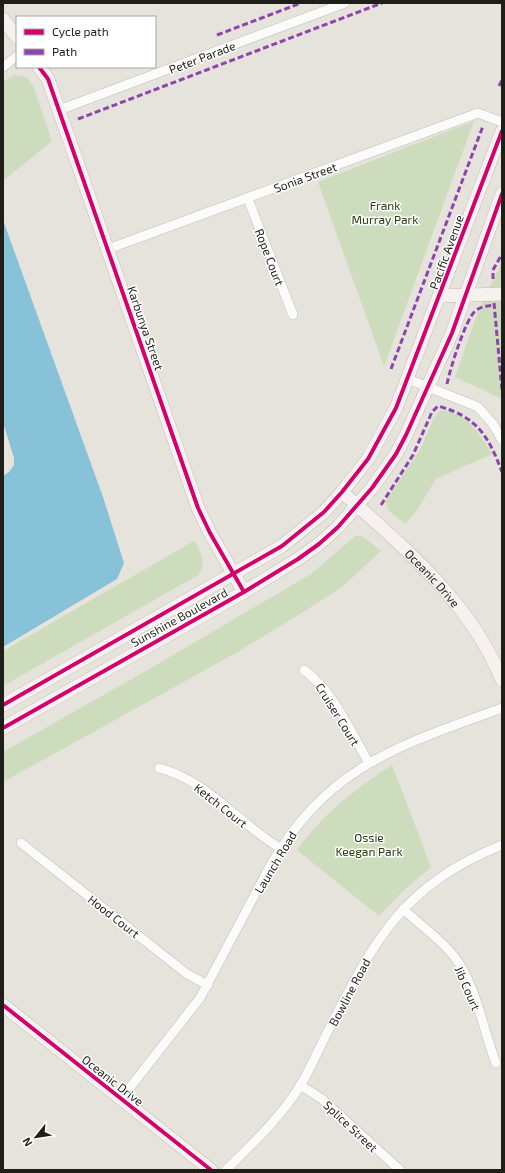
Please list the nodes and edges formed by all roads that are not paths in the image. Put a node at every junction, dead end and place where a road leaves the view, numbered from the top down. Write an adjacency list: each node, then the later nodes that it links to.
1 (345, 3): 7 (street, Peter Parade)
2 (3, 19): 3 (main road)
3 (16, 36)
4 (16, 57): 5 (street)
5 (3, 67)
6 (40, 68): 7 (main road, Karbunya Street)
7 (59, 110): 12 (main road, Karbunya Street)
8 (502, 122): 11 (street, Sonia Street)
9 (502, 131): 14 (main road, Pacific Avenue)
10 (502, 194): 15 (main road)
11 (248, 199): 12 (street, Sonia Street); 16 (street, Rope Court)
12 (108, 249): 22 (main road, Karbunya Street)
13 (502, 294): 15 (main road)
14 (440, 296): 15 (main road); 17 (main road, Pacific Avenue)
15 (466, 296): 18 (main road)
16 (293, 315)
17 (408, 379): 18 (street); 20 (main road, Sunshine Boulevard)
18 (429, 387): 19 (street); 21 (main road, Sunshine Boulevard)
19 (502, 440)
20 (342, 492): 21 (main road, Oceanic Drive); 22 (main road, Sunshine Boulevard)
21 (357, 506): 23 (main road, Sunshine Boulevard); 25 (main road, Oceanic Drive)
22 (233, 575): 23 (main road, Karbunya Street); 26 (main road, Sunshine Boulevard)
23 (244, 592): 28 (main road, Sunshine Boulevard)
24 (304, 670): 29 (street, Cruiser Court)
25 (502, 680)
26 (3, 705)
27 (502, 708): 29 (street, Launch Road)
28 (3, 728)
29 (368, 763): 33 (street, Launch Road)
30 (159, 768): 33 (street, Ketch Court)
31 (21, 843): 35 (street, Hood Court)
32 (502, 845): 34 (street, Bowline Road)
33 (280, 848): 35 (street, Launch Road)
34 (403, 909): 37 (street, Jib Court); 38 (street, Bowline Road)
35 (208, 985): 39 (street, Launch Road)
36 (3, 1005): 39 (main road, Oceanic Drive)
37 (496, 1063)
38 (300, 1085): 41 (street, Bowline Road); 42 (street, Splice Street)
39 (121, 1099): 40 (main road, Oceanic Drive)
40 (211, 1170)
41 (226, 1170)
42 (400, 1170)

